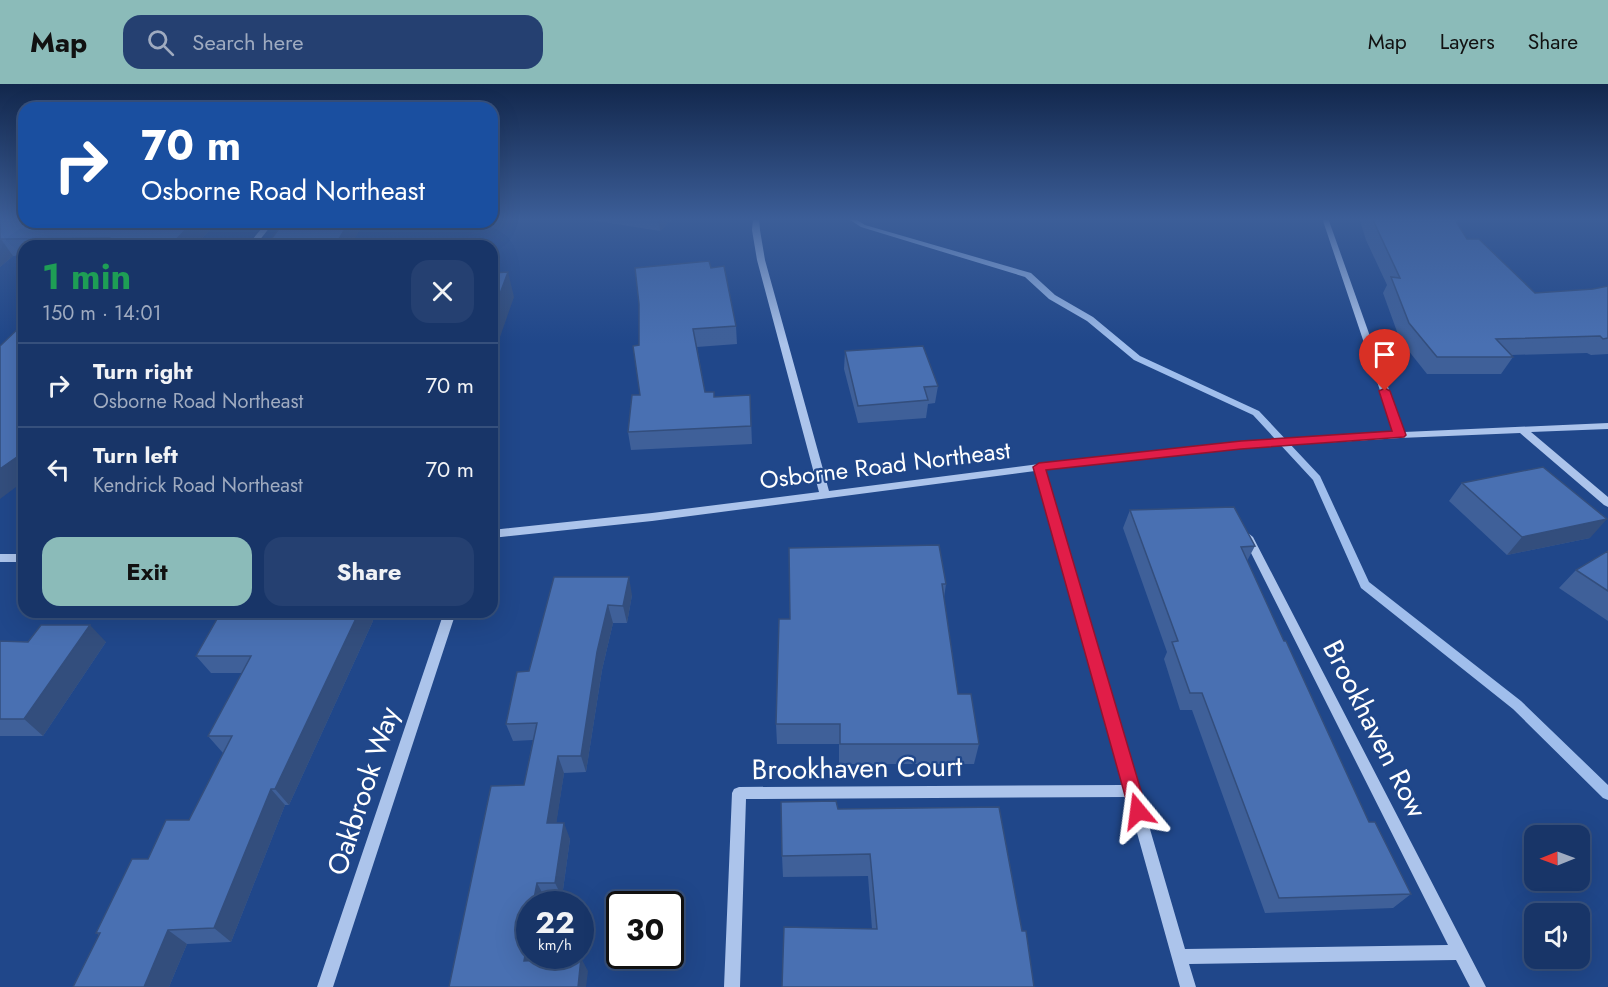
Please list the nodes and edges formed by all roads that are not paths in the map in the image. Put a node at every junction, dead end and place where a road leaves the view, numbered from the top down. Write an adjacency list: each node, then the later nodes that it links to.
1 (761, 260): 7 (street)
2 (1340, 260): 5 (street)
3 (1608, 426): 4 (street, Osborne Road Northeast)
4 (1522, 430): 5 (street, Osborne Road Northeast); 8 (street)
5 (1400, 435): 6 (street, Osborne Road Northeast)
6 (1039, 467): 7 (street, Osborne Road Northeast); 14 (street)
7 (825, 494): 10 (street, Osborne Road Northeast)
8 (1608, 503)
9 (1244, 528): 15 (street, Brookhaven Row)
10 (498, 533)
11 (0, 558): 12 (street)
12 (18, 558)
13 (448, 618): 17 (street, Oakbrook Way)
14 (1132, 791): 16 (street); 18 (street, Brookhaven Court)
15 (1461, 952): 16 (street); 20 (street, Brookhaven Row)
16 (1179, 957): 19 (street)
17 (325, 987)
18 (732, 987)
19 (1188, 987)
20 (1478, 987)

